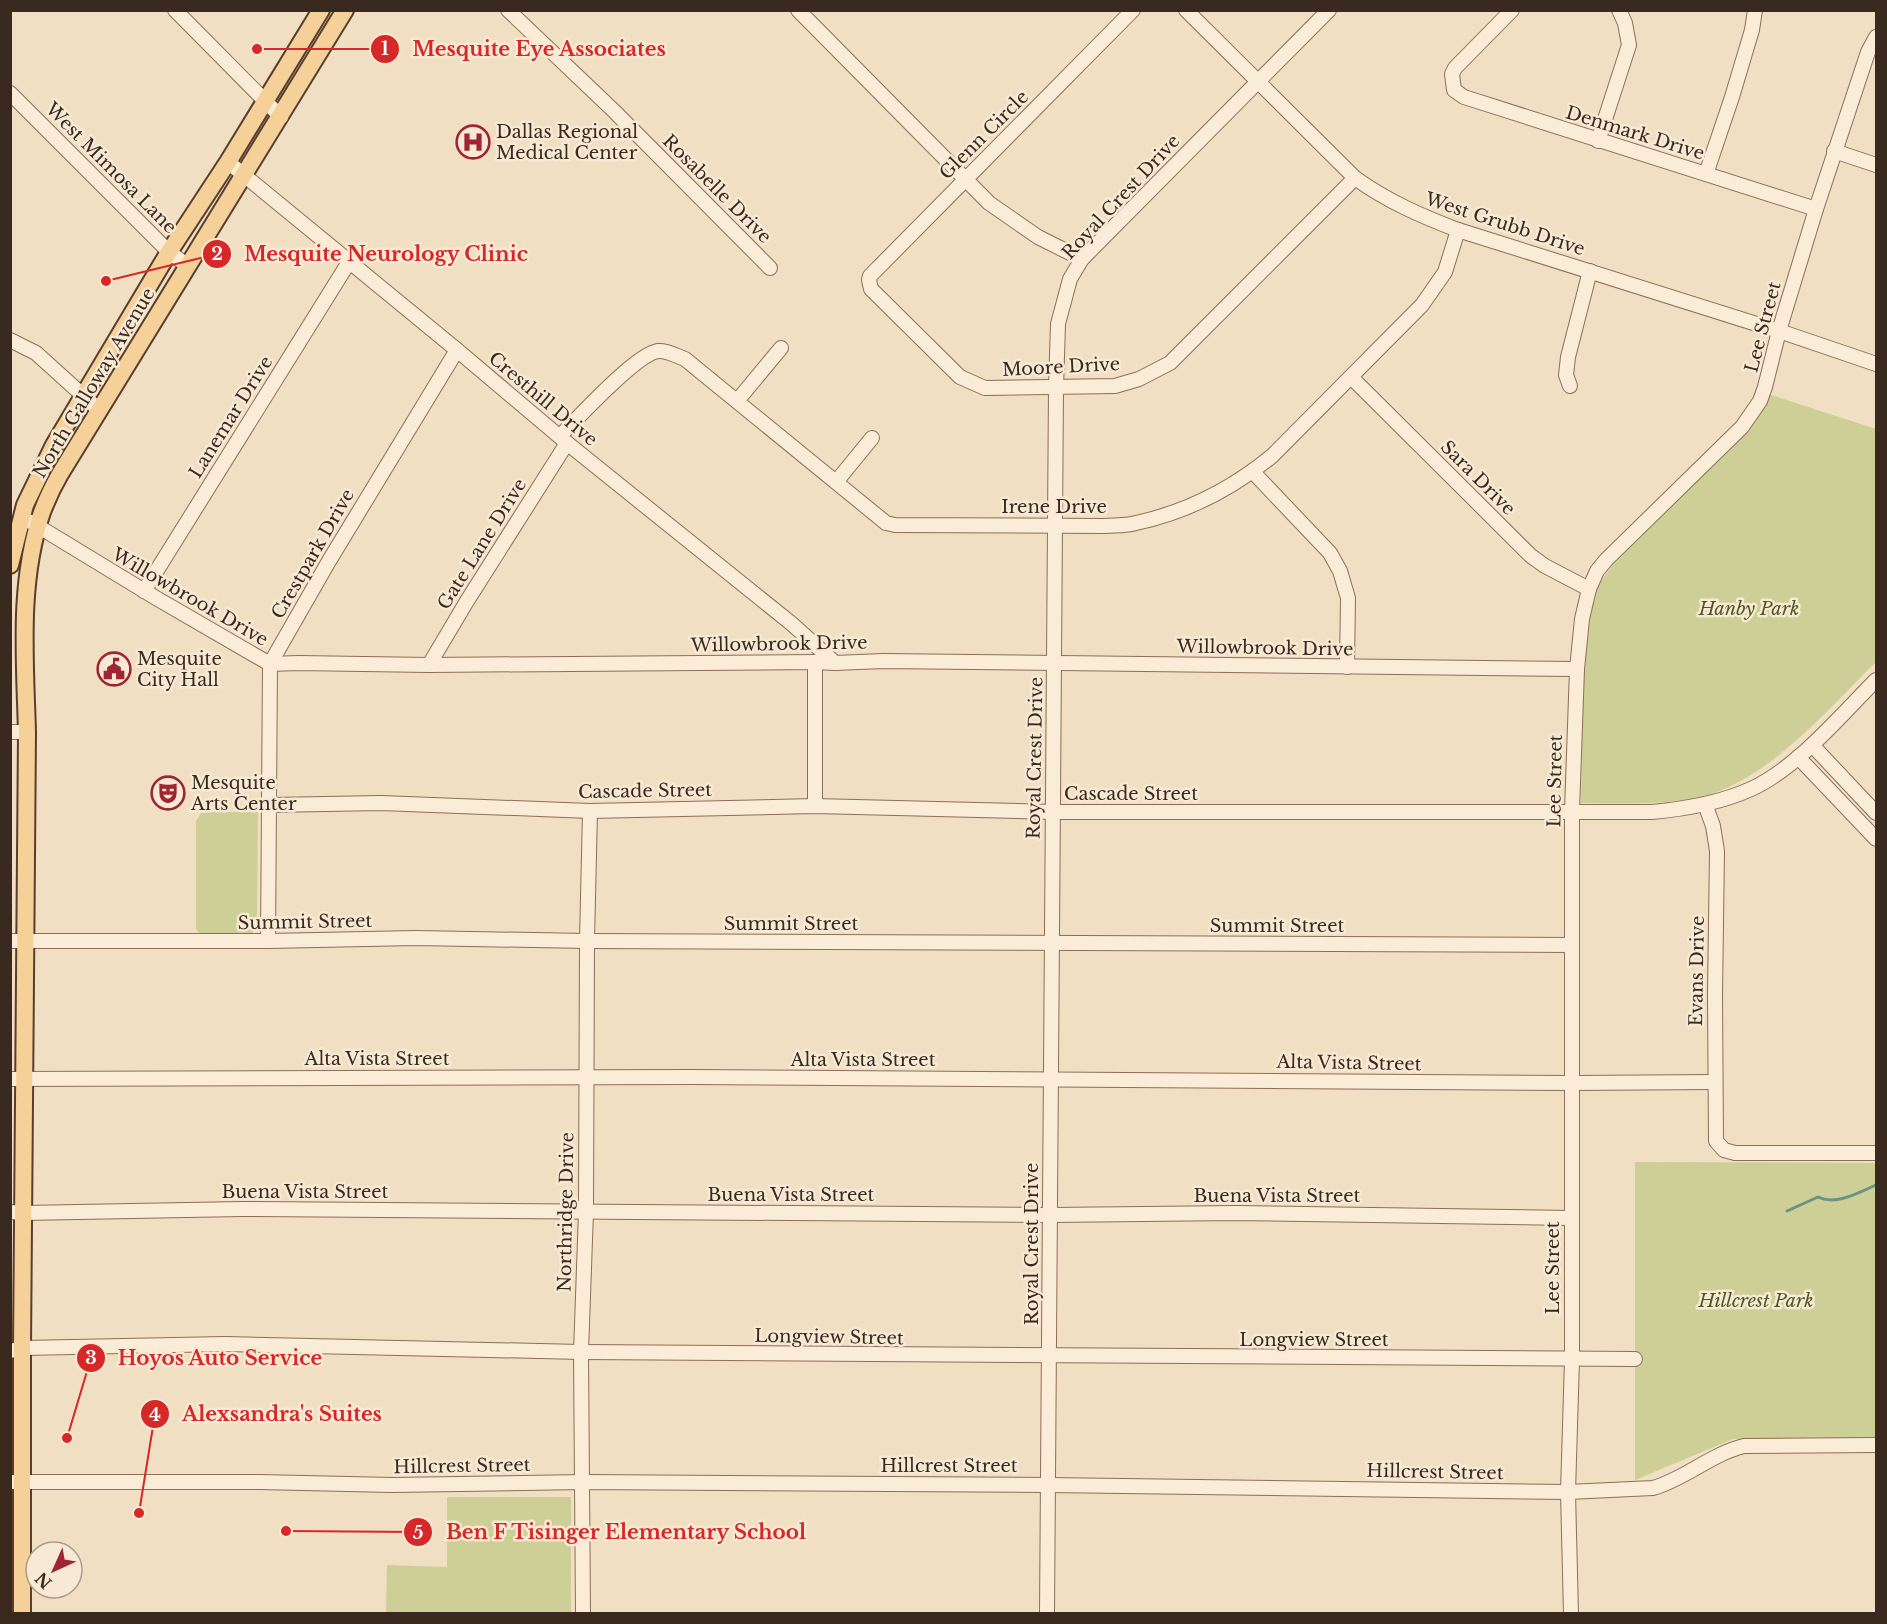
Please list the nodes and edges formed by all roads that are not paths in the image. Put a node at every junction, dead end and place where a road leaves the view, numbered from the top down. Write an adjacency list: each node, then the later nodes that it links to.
1 (175, 10): 17 (street)
2 (321, 10): 13 (main road, North Galloway Avenue)
3 (345, 10): 14 (main road, North Galloway Avenue)
4 (508, 10): 33 (street, Rosabelle Drive)
5 (798, 10): 25 (street)
6 (1133, 10): 25 (street, Glenn Circle)
7 (1186, 10): 15 (street, West Grubb Drive)
8 (1329, 10): 15 (street, Royal Crest Drive)
9 (1512, 10): 19 (street, Denmark Drive)
10 (1619, 10): 19 (street)
11 (1755, 10): 23 (street)
12 (1876, 37): 20 (street, Lee Street)
13 (295, 52): 14 (main road); 17 (main road, North Galloway Avenue)
14 (312, 64): 18 (main road, North Galloway Avenue)
15 (1259, 82): 26 (street, West Grubb Drive); 30 (street, Royal Crest Drive)
16 (10, 93): 29 (street, West Mimosa Lane)
17 (265, 102): 18 (street); 21 (main road, North Galloway Avenue)
18 (280, 117): 24 (main road, North Galloway Avenue)
19 (1598, 141): 23 (street, Denmark Drive)
20 (1834, 151): 22 (street); 27 (street, Lee Street)
21 (228, 162): 24 (street, Cresthill Drive); 29 (main road, North Galloway Avenue)
22 (1876, 165)
23 (1706, 174): 27 (street, Denmark Drive)
24 (244, 175): 31 (street, Cresthill Drive); 32 (main road, North Galloway Avenue)
25 (966, 178): 30 (street); 35 (street, Glenn Circle)
26 (1354, 178): 28 (street, West Grubb Drive); 43 (street, Moore Drive)
27 (1816, 209): 36 (street, Lee Street)
28 (1458, 230): 34 (street, West Grubb Drive); 41 (street, Irene Drive)
29 (169, 252): 32 (street, West Mimosa Lane); 44 (main road, North Galloway Avenue)
30 (1082, 259): 43 (street, Royal Crest Drive)
31 (349, 262): 39 (street, Cresthill Drive); 57 (street, Lanemar Drive)
32 (188, 266): 47 (main road, North Galloway Avenue)
33 (770, 267)
34 (1590, 271): 36 (street, West Grubb Drive); 42 (street)
35 (871, 289): 43 (street, Moore Drive)
36 (1779, 330): 40 (street, West Grubb Drive); 56 (street, Lee Street)
37 (10, 340): 44 (street)
38 (781, 348): 46 (street)
39 (457, 350): 49 (street, Cresthill Drive); 61 (street, Crestpark Drive)
40 (1876, 364)
41 (1352, 378): 50 (street, Irene Drive); 56 (street, Sara Drive)
42 (1569, 386)
43 (1056, 388): 54 (street, Royal Crest Drive)
44 (83, 395): 47 (street); 52 (main road, North Galloway Avenue)
45 (597, 398): 46 (street, Irene Drive); 49 (street, Gate Lane Drive)
46 (737, 401): 51 (street, Irene Drive)
47 (99, 410): 53 (main road, North Galloway Avenue)
48 (872, 438): 51 (street)
49 (564, 440): 59 (street, Cresthill Drive); 62 (street, Gate Lane Drive)
50 (1252, 472): 54 (street, Irene Drive); 63 (street)
51 (836, 482): 54 (street, Irene Drive)
52 (21, 517): 53 (street, Willowbrook Drive); 55 (main road, North Galloway Avenue)
53 (38, 526): 57 (street, Willowbrook Drive); 66 (main road, North Galloway Avenue)
54 (1055, 526): 60 (street, Royal Crest Drive)
55 (10, 565)
56 (1589, 589): 64 (street, Lee Street)
57 (144, 591): 61 (street, Willowbrook Drive)
58 (815, 662): 59 (street, Willowbrook Drive); 62 (street, Willowbrook Drive); 71 (street)
59 (835, 663): 60 (street, Willowbrook Drive)
60 (1054, 663): 63 (street, Willowbrook Drive); 74 (street, Royal Crest Drive)
61 (270, 664): 62 (street, Willowbrook Drive); 70 (street, Crestpark Drive)
62 (429, 665)
63 (1347, 667): 64 (street, Willowbrook Drive)
64 (1577, 669): 73 (street, Lee Street)
65 (1876, 680): 67 (street, Cascade Street)
66 (19, 732): 78 (main road, North Galloway Avenue)
67 (1812, 745): 68 (street, Cascade Street); 75 (street)
68 (1798, 757): 69 (street, Cascade Street); 76 (street)
69 (1705, 804): 73 (street, Cascade Street); 85 (street, Evans Drive)
70 (270, 805): 72 (street, Cascade Street); 79 (street, Crestpark Drive)
71 (815, 806): 72 (street, Cascade Street); 74 (street, Cascade Street)
72 (590, 811): 77 (street, Northridge Drive)
73 (1572, 811): 74 (street, Cascade Street); 81 (street, Lee Street)
74 (1053, 812): 80 (street, Royal Crest Drive)
75 (1876, 813)
76 (1876, 840)
77 (587, 940): 79 (street, Summit Street); 80 (street, Summit Street); 82 (street, Northridge Drive)
78 (18, 941): 79 (street, Summit Street); 83 (main road, North Galloway Avenue)
79 (268, 941)
80 (1052, 943): 81 (street, Summit Street); 84 (street, Royal Crest Drive)
81 (1572, 945): 86 (street, Lee Street)
82 (586, 1078): 83 (street, Alta Vista Street); 84 (street, Alta Vista Street); 88 (street, Northridge Drive)
83 (18, 1079): 89 (main road, North Galloway Avenue)
84 (1051, 1080): 86 (street, Alta Vista Street); 90 (street, Royal Crest Drive)
85 (1715, 1082): 86 (street, Alta Vista Street); 87 (street, Evans Drive)
86 (1572, 1083): 91 (street, Lee Street)
87 (1876, 1153)
88 (586, 1212): 89 (street, Buena Vista Street); 90 (street, Buena Vista Street); 93 (street, Northridge Drive)
89 (17, 1213): 92 (main road, North Galloway Avenue)
90 (1050, 1215): 91 (street, Buena Vista Street); 94 (street, Royal Crest Drive)
91 (1571, 1218): 96 (street, Lee Street)
92 (14, 1348): 93 (street, Longview Street); 99 (main road, North Galloway Avenue)
93 (581, 1352): 94 (street, Longview Street); 98 (street, Northridge Drive)
94 (1050, 1357): 96 (street, Longview Street); 100 (street, Royal Crest Drive)
95 (1635, 1359): 96 (street, Longview Street)
96 (1572, 1360): 101 (street, Lee Street)
97 (1876, 1445): 101 (street, Hillcrest Street)
98 (583, 1482): 99 (street, Hillcrest Street); 100 (street, Hillcrest Street); 103 (street, Northridge Drive)
99 (17, 1483): 102 (main road, North Galloway Avenue)
100 (1048, 1485): 101 (street, Hillcrest Street); 104 (street, Royal Crest Drive)
101 (1568, 1492): 105 (street, Lee Street)
102 (22, 1614)
103 (584, 1614)
104 (1047, 1614)
105 (1571, 1614)

